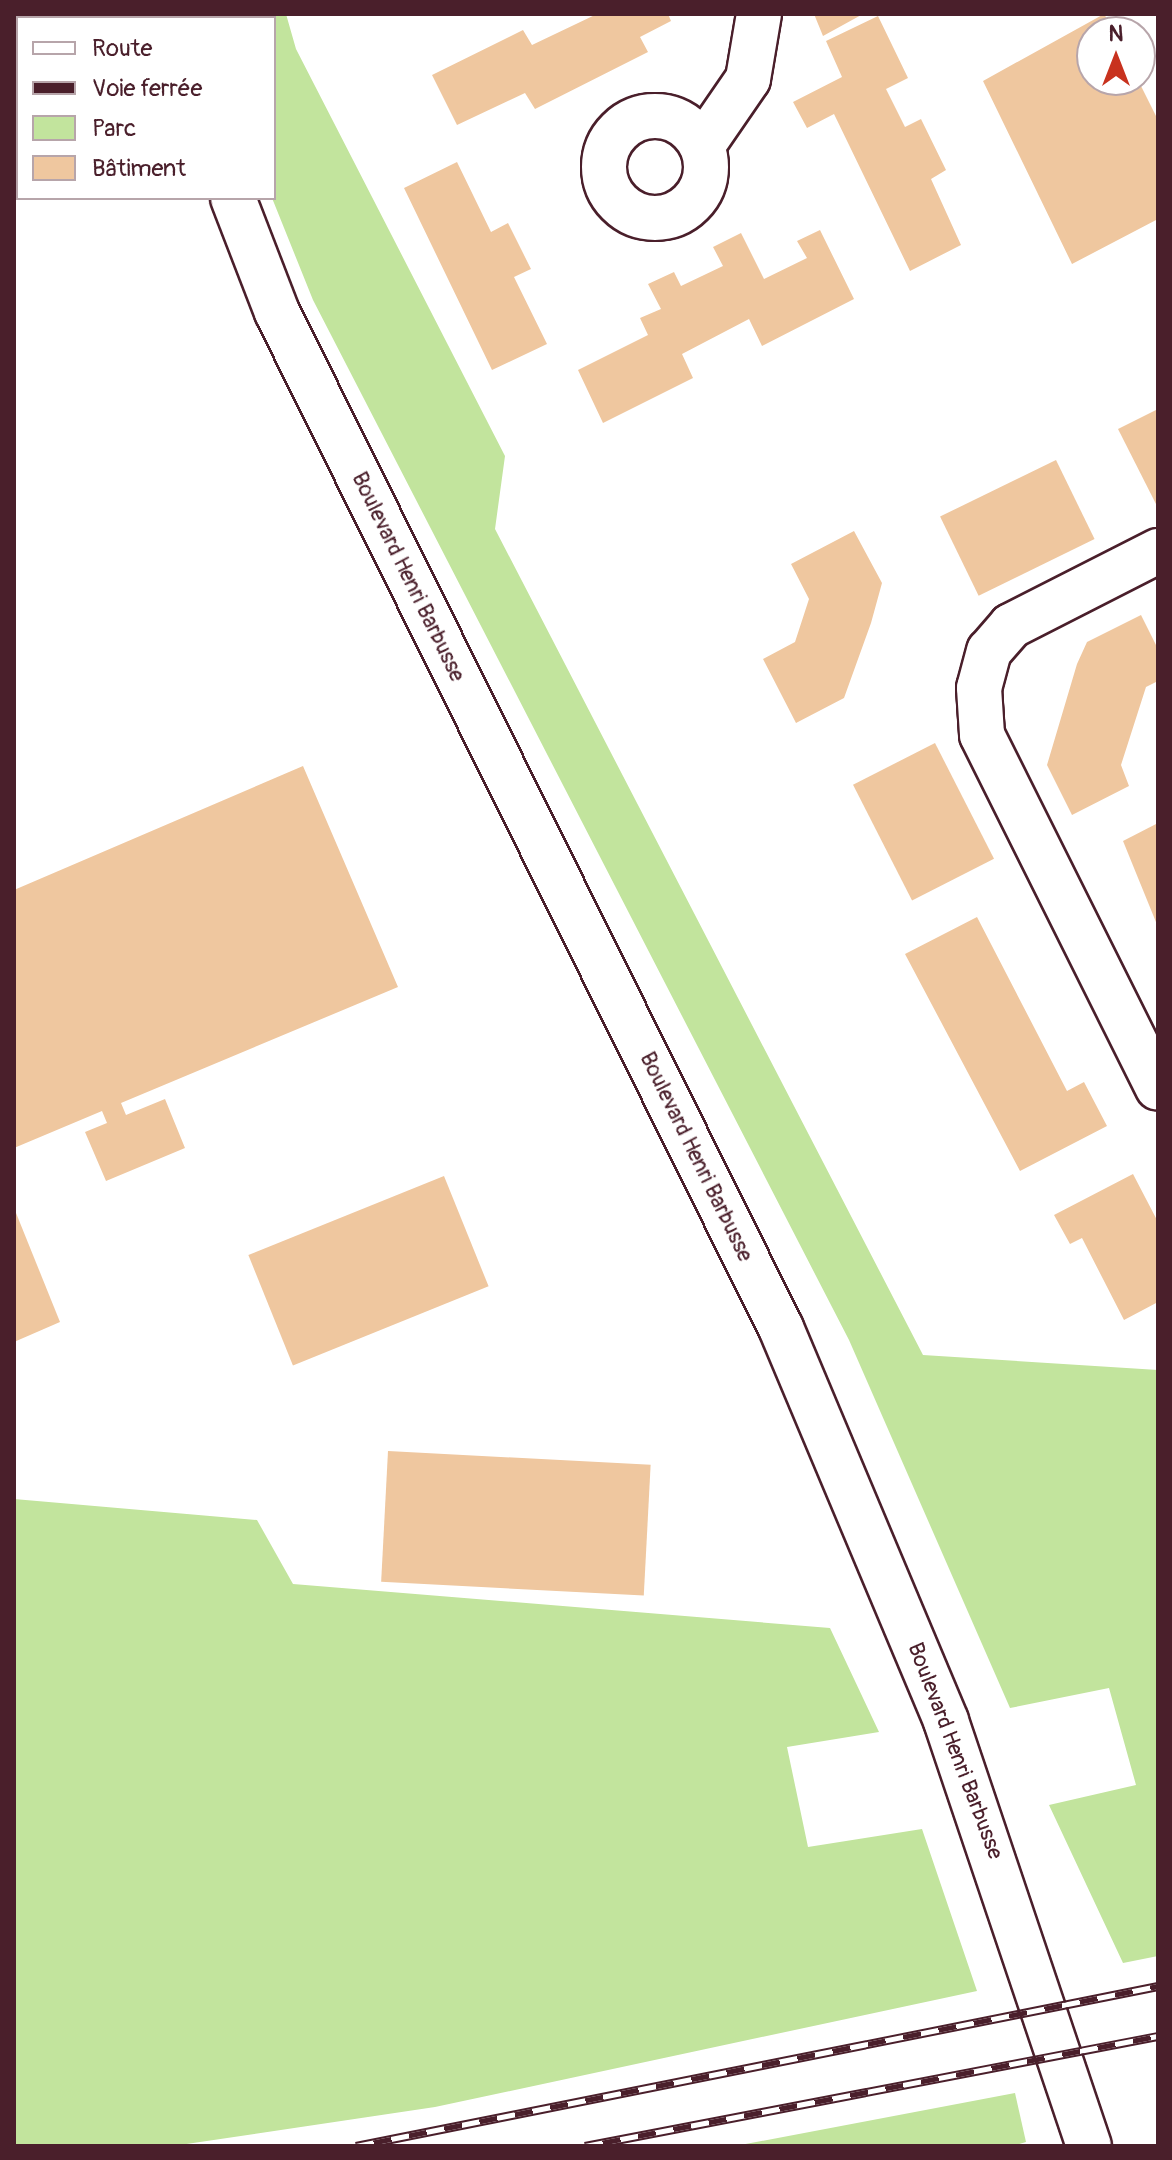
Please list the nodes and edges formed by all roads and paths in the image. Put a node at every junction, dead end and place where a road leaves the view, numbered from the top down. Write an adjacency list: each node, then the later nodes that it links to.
1 (759, 14): 2 (main road)
2 (702, 146)
3 (234, 200): 6 (main road, Boulevard Henri Barbusse)
4 (1158, 551): 5 (main road)
5 (1158, 1088)
6 (1089, 2146)

